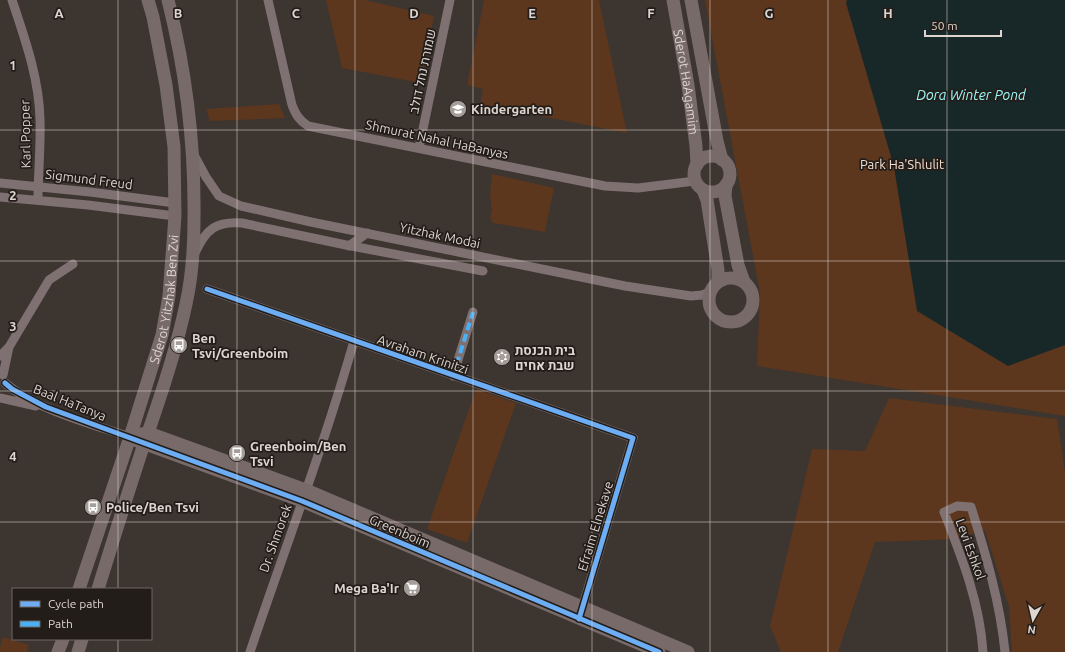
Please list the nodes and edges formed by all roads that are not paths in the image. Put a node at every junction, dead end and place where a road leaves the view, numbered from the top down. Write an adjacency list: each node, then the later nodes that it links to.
1 (12, 0): 15 (street, Karl Popper)
2 (148, 0): 18 (street, Sderot Yitzhak Ben Zvi)
3 (168, 0): 9 (street, Sderot Yitzhak Ben Zvi)
4 (268, 0): 8 (street, Shmurat Nahal HaBanyas)
5 (450, 0): 8 (street, שמורת נחל דולב)
6 (673, 0): 11 (street, Sderot HaAgamim)
7 (691, 0): 10 (street, Sderot HaAgamim)
8 (419, 148): 13 (street, Shmurat Nahal HaBanyas)
9 (192, 151): 19 (street, Yitzhak Modai); 21 (street, Sderot Yitzhak Ben Zvi)
10 (722, 160): 11 (street); 14 (street)
11 (697, 164): 13 (street)
12 (0, 183): 15 (street, Sigmund Freud)
13 (699, 185): 14 (street); 25 (street)
14 (726, 185): 24 (street)
15 (38, 186): 17 (street, Karl Popper); 18 (street, Sigmund Freud)
16 (0, 196): 17 (street, Sigmund Freud)
17 (38, 199): 18 (street, Sigmund Freud)
18 (175, 210): 36 (street, Sderot Yitzhak Ben Zvi)
19 (367, 233): 20 (street); 25 (street, Yitzhak Modai)
20 (349, 246): 21 (street, Yitzhak Modai); 23 (street, Yitzhak Modai)
21 (192, 262): 37 (street, Sderot Yitzhak Ben Zvi)
22 (73, 264): 29 (street)
23 (483, 271)
24 (744, 282): 25 (street); 25 (street)
25 (714, 287)
26 (207, 289): 28 (street, Avraham Krinitzi)
27 (474, 312): 32 (street)
28 (354, 341): 32 (street, Avraham Krinitzi); 39 (street, Dr. Shmorek)
29 (10, 347): 30 (street); 31 (street)
30 (0, 356)
31 (3, 376): 33 (street); 35 (street, Baal HaTanya)
32 (453, 376): 38 (street, Avraham Krinitzi)
33 (0, 394)
34 (0, 398): 35 (street, Baal HaTanya)
35 (46, 407): 36 (street, Baal HaTanya)
36 (130, 437): 37 (street, Greenboim); 40 (street, Sderot Yitzhak Ben Zvi)
37 (147, 438): 39 (street, Greenboim); 41 (street, Sderot Yitzhak Ben Zvi)
38 (633, 438): 42 (street, Efraim Elnekave)
39 (304, 495): 42 (street, Greenboim); 47 (street, Dr. Shmorek)
40 (79, 588)
41 (98, 588)
42 (581, 613): 48 (street, Greenboim); 49 (street, Greenboim)
43 (62, 640): 45 (street)
44 (82, 640): 46 (street)
45 (58, 652)
46 (78, 652)
47 (250, 652)
48 (659, 652)
49 (688, 652)
50 (983, 652): 51 (street, Levi Eshkol)
51 (1005, 652)

